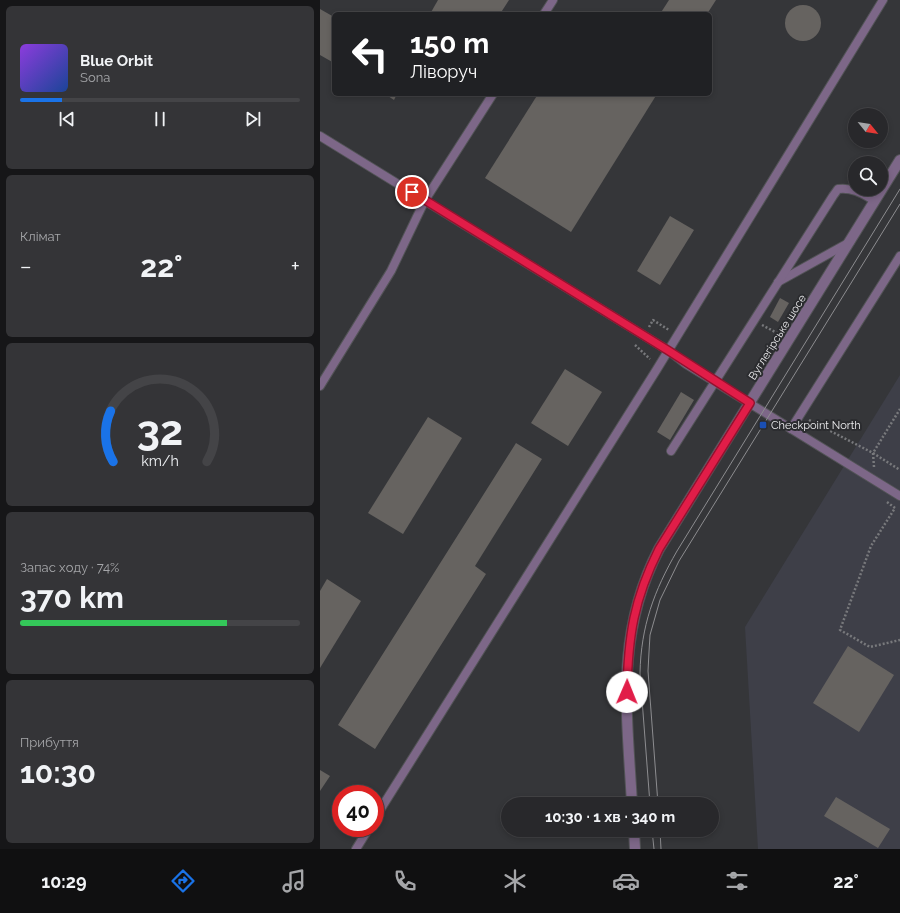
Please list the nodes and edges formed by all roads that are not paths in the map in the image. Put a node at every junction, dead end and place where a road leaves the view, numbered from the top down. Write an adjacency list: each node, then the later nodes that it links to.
1 (553, 0): 3 (lane)
2 (883, 0): 12 (lane)
3 (545, 12)
4 (492, 96): 7 (lane)
5 (320, 136): 7 (lane)
6 (900, 160): 8 (street, Вуглегірське шосе)
7 (425, 200): 12 (lane); 14 (lane)
8 (875, 201): 9 (street, Вуглегірське шосе); 11 (lane)
9 (850, 242): 11 (lane); 15 (street, Вуглегірське шосе)
10 (900, 256): 16 (lane)
11 (776, 283): 13 (lane)
12 (669, 351): 13 (lane); 20 (lane)
13 (715, 381): 15 (lane); 17 (lane)
14 (320, 386)
15 (750, 403): 16 (lane); 19 (street, Вуглегірське шосе)
16 (791, 429): 18 (lane)
17 (670, 450)
18 (900, 496)
19 (632, 797)
20 (384, 804)
21 (363, 837): 23 (lane)
22 (634, 837): 24 (street)
23 (356, 849)
24 (635, 849)

